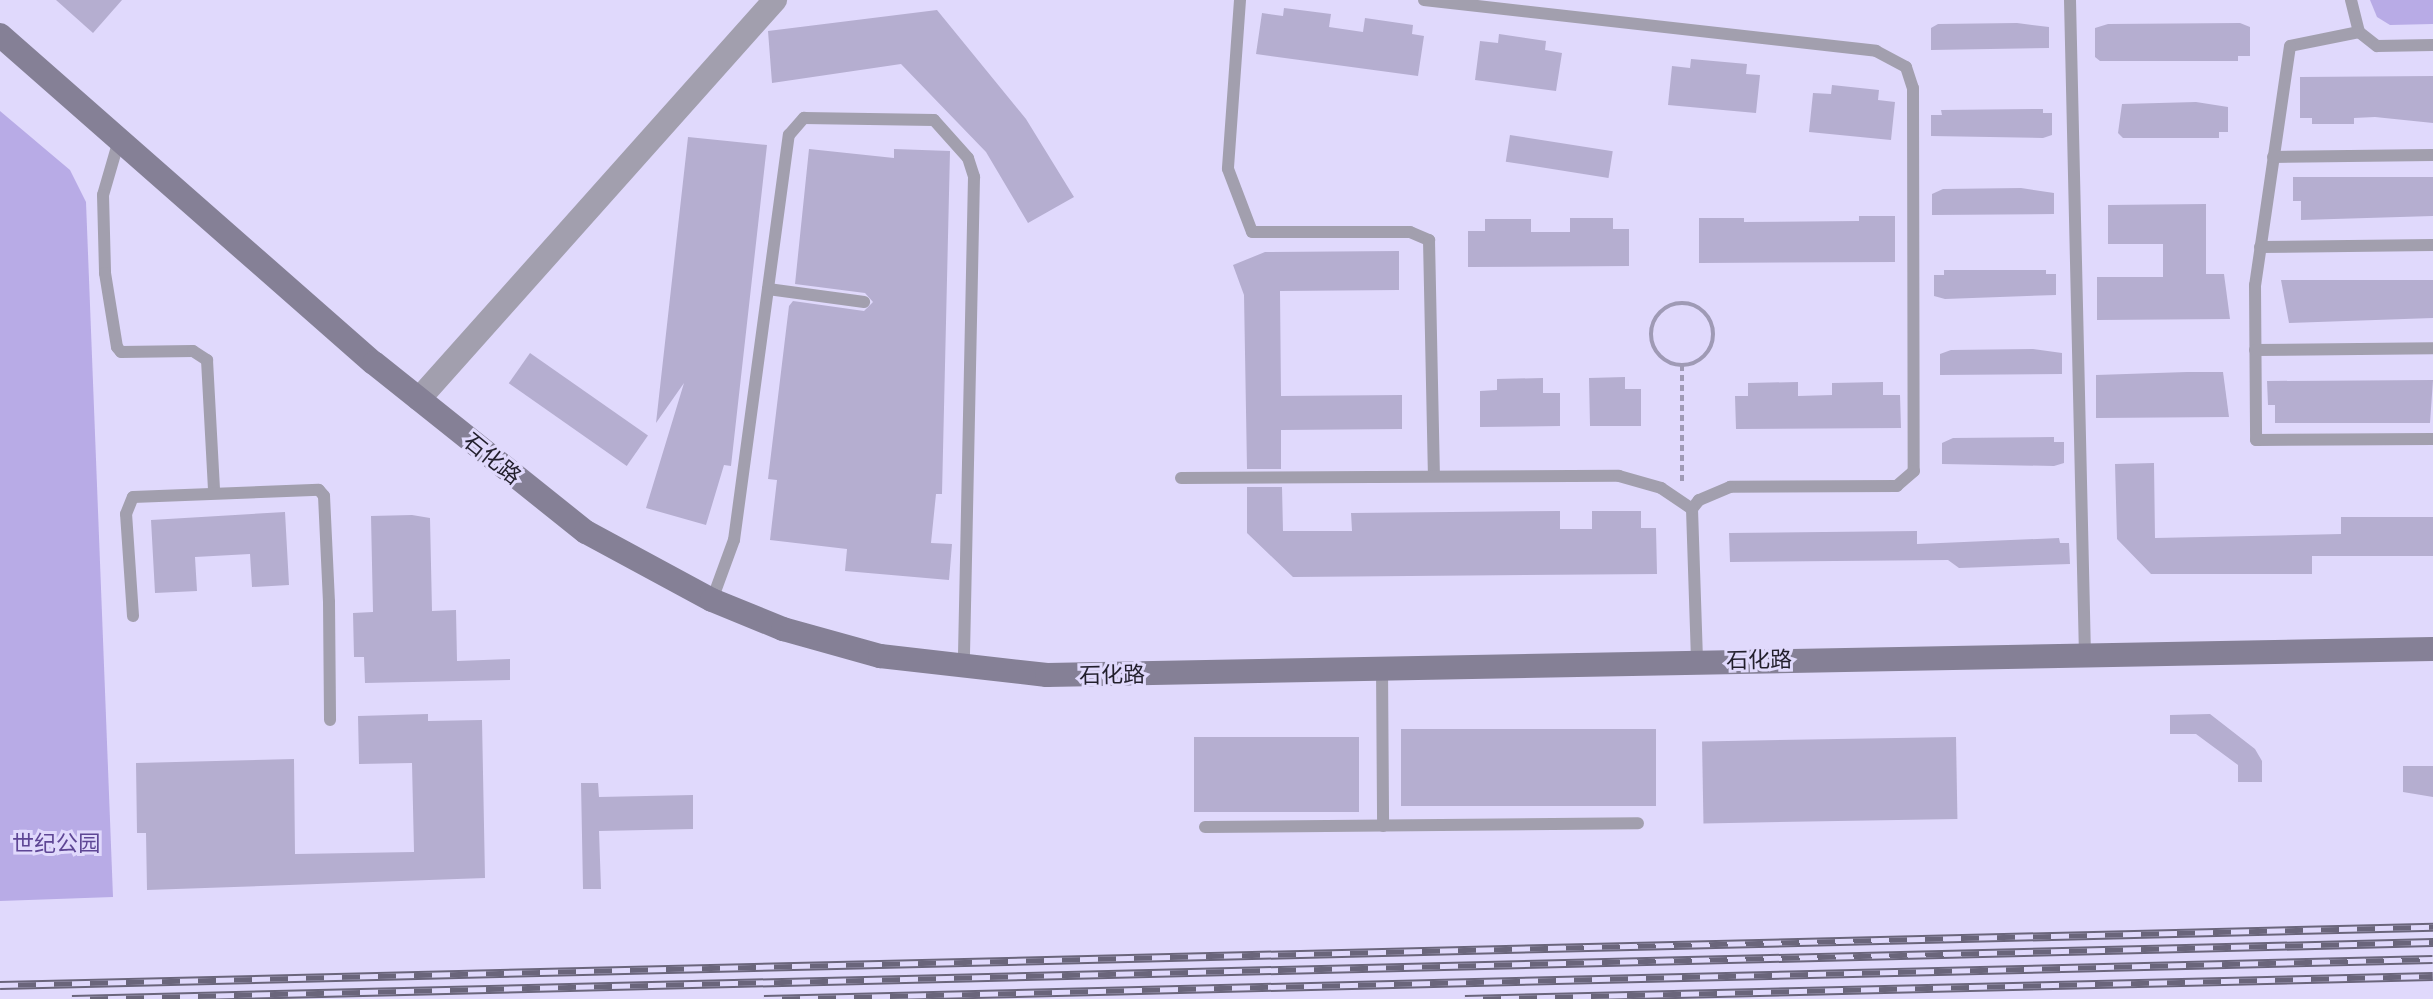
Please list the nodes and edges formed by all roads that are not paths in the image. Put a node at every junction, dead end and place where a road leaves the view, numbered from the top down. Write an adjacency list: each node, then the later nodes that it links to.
1 (775, 0): 18 (street)
2 (1240, 0): 20 (lane)
3 (1424, 0): 23 (lane)
4 (2070, 0): 27 (lane)
5 (2351, 0): 6 (lane)
6 (2359, 32): 8 (lane); 11 (lane)
7 (0, 35): 9 (street, 石化路)
8 (2433, 45)
9 (119, 140): 18 (street, 石化路); 22 (lane)
10 (2433, 155): 11 (lane)
11 (2273, 157): 13 (lane)
12 (2433, 245): 13 (lane)
13 (2260, 247): 17 (lane)
14 (768, 289): 15 (lane); 24 (lane); 29 (lane)
15 (864, 302)
16 (2433, 348): 17 (lane)
17 (2255, 350): 19 (lane)
18 (419, 399): 24 (street, 石化路)
19 (2433, 439)
20 (1434, 475): 21 (lane); 23 (lane)
21 (1181, 478)
22 (214, 490): 25 (lane); 31 (lane)
23 (1687, 506): 28 (lane)
24 (712, 600): 29 (street, 石化路)
25 (133, 616)
26 (2433, 649): 27 (street, 石化路)
27 (2085, 654): 28 (street, 石化路)
28 (1697, 660): 30 (street, 石化路)
29 (964, 667): 30 (street, 石化路)
30 (1382, 667): 33 (lane)
31 (330, 720)
32 (1638, 823): 33 (lane)
33 (1383, 826): 34 (lane)
34 (1205, 827)

